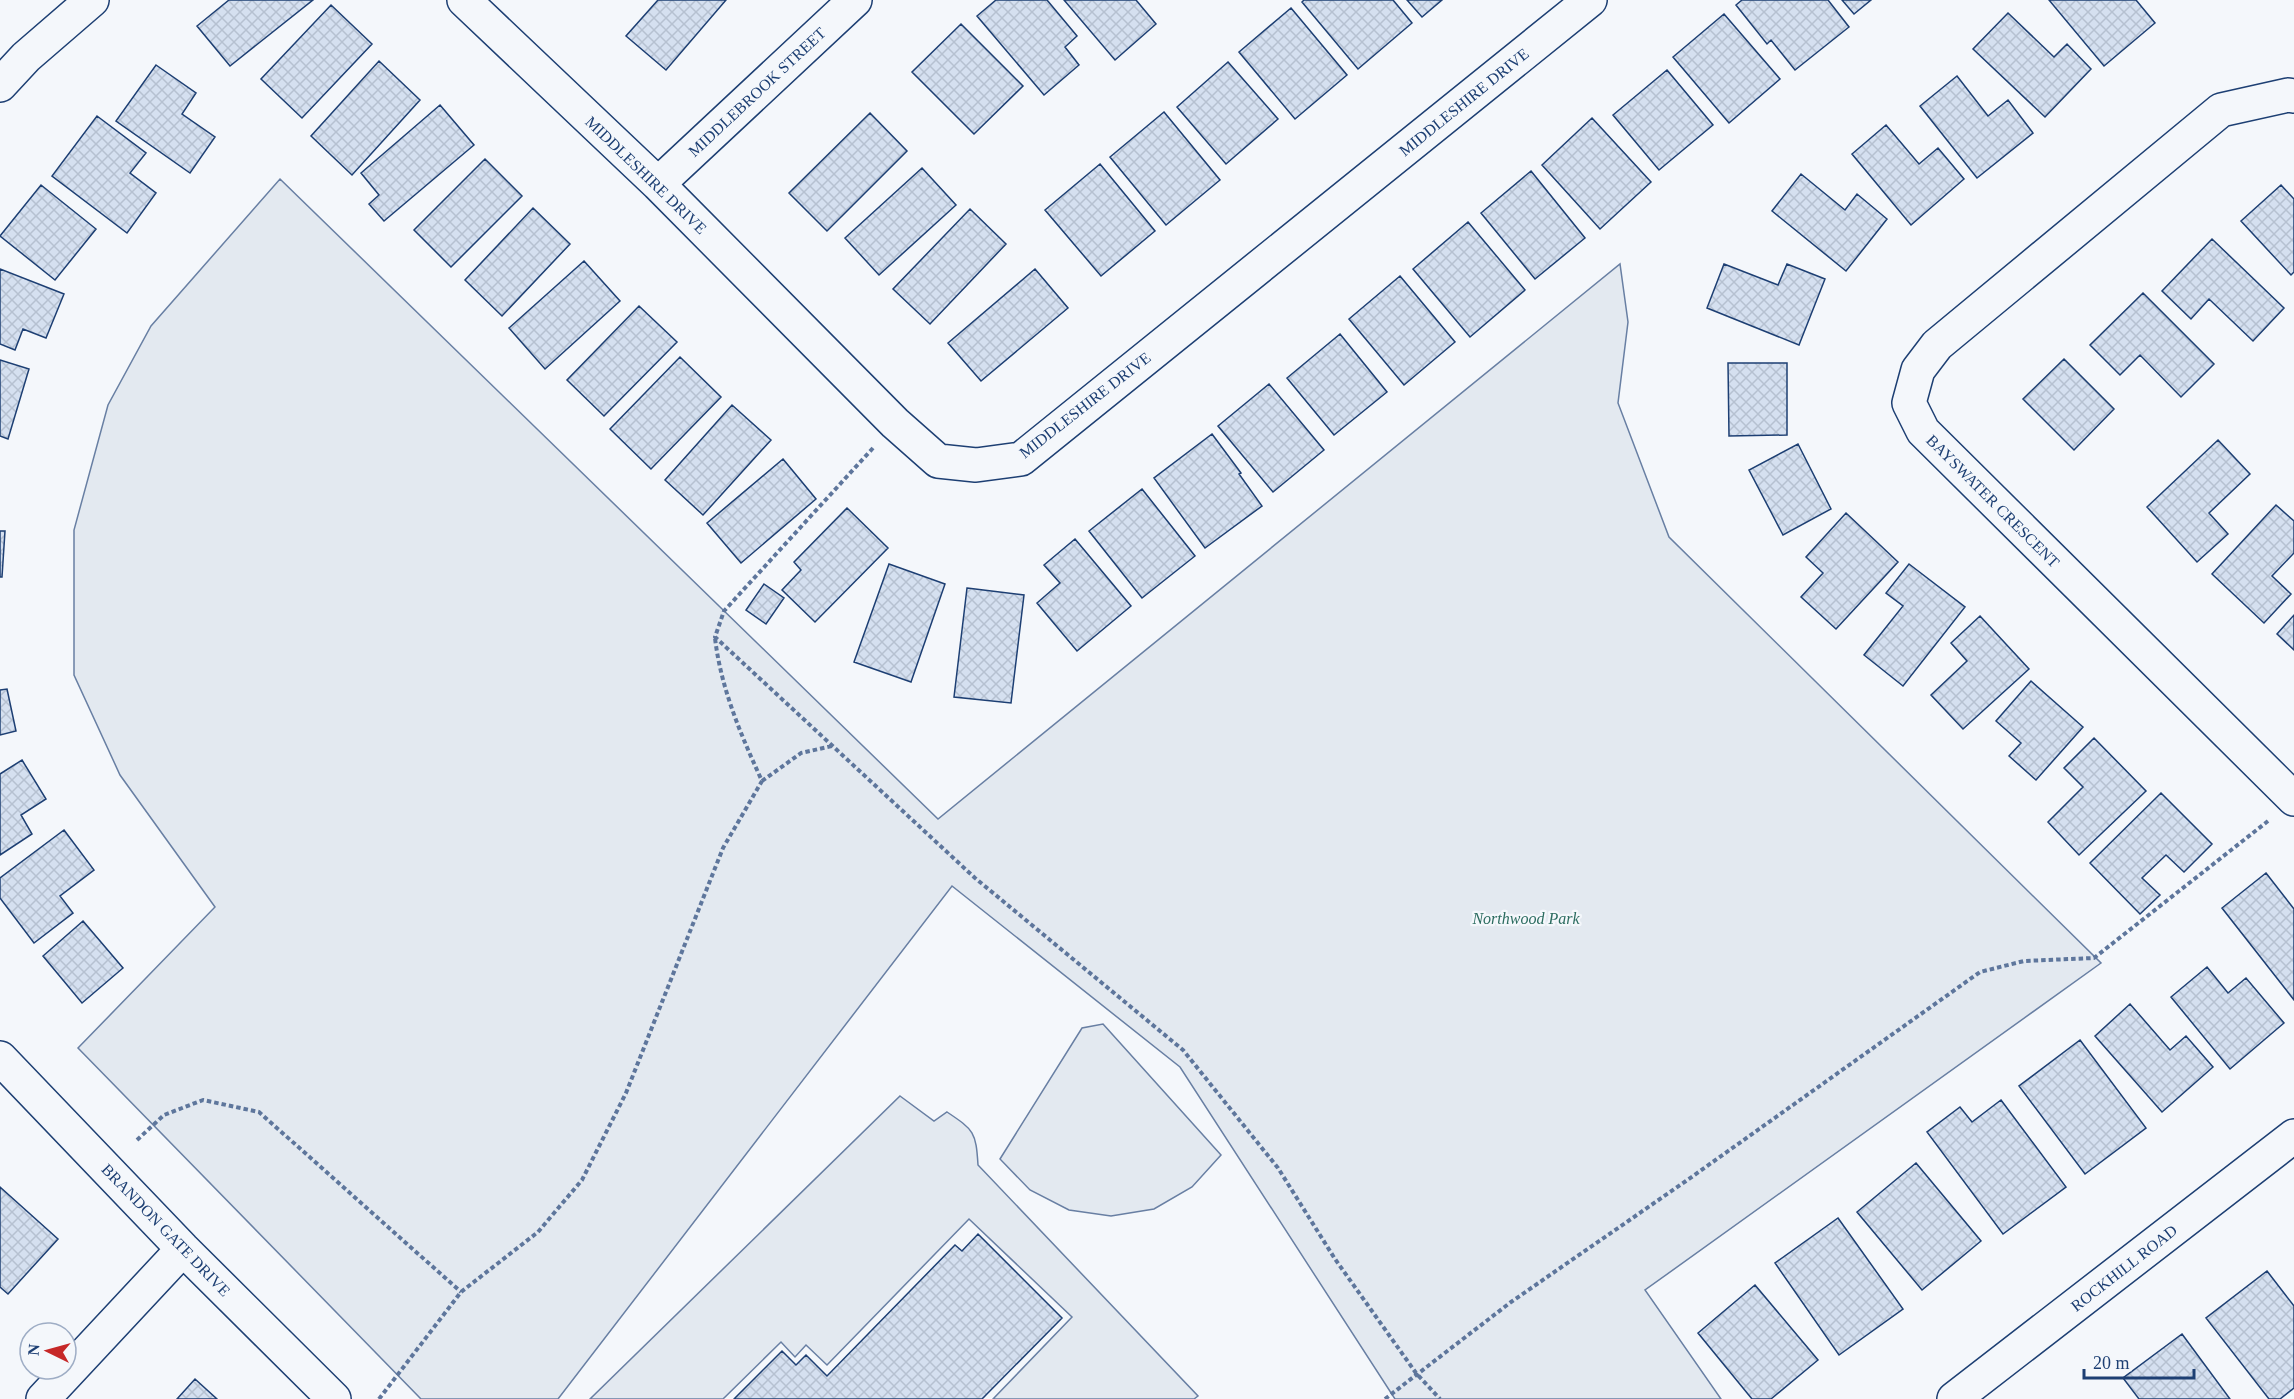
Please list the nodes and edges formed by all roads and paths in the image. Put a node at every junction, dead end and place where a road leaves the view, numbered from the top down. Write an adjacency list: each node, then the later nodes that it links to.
1 (92, 0): 5 (street)
2 (464, 0): 7 (street, MIDDLESHIRE DRIVE)
3 (855, 0): 7 (street, MIDDLEBROOK STREET)
4 (1590, 0): 8 (street, MIDDLESHIRE DRIVE)
5 (0, 85)
6 (2294, 96): 12 (street, BAYSWATER CRESCENT)
7 (658, 184): 8 (street, MIDDLESHIRE DRIVE)
8 (895, 423): 9 (path)
9 (715, 637): 10 (path); 11 (path)
10 (833, 745): 11 (path); 18 (path)
11 (762, 781): 17 (path)
12 (2285, 806): 18 (path)
13 (0, 1058): 16 (street, BRANDON GATE DRIVE)
14 (2294, 1136): 24 (street, ROCKHILL ROAD)
15 (137, 1140): 17 (path)
16 (183, 1249): 19 (street); 20 (street, BRANDON GATE DRIVE)
17 (461, 1292): 21 (path)
18 (1416, 1373): 22 (path); 23 (path)
19 (43, 1399)
20 (334, 1399)
21 (379, 1399)
22 (1385, 1399)
23 (1440, 1399)
24 (1954, 1399)

